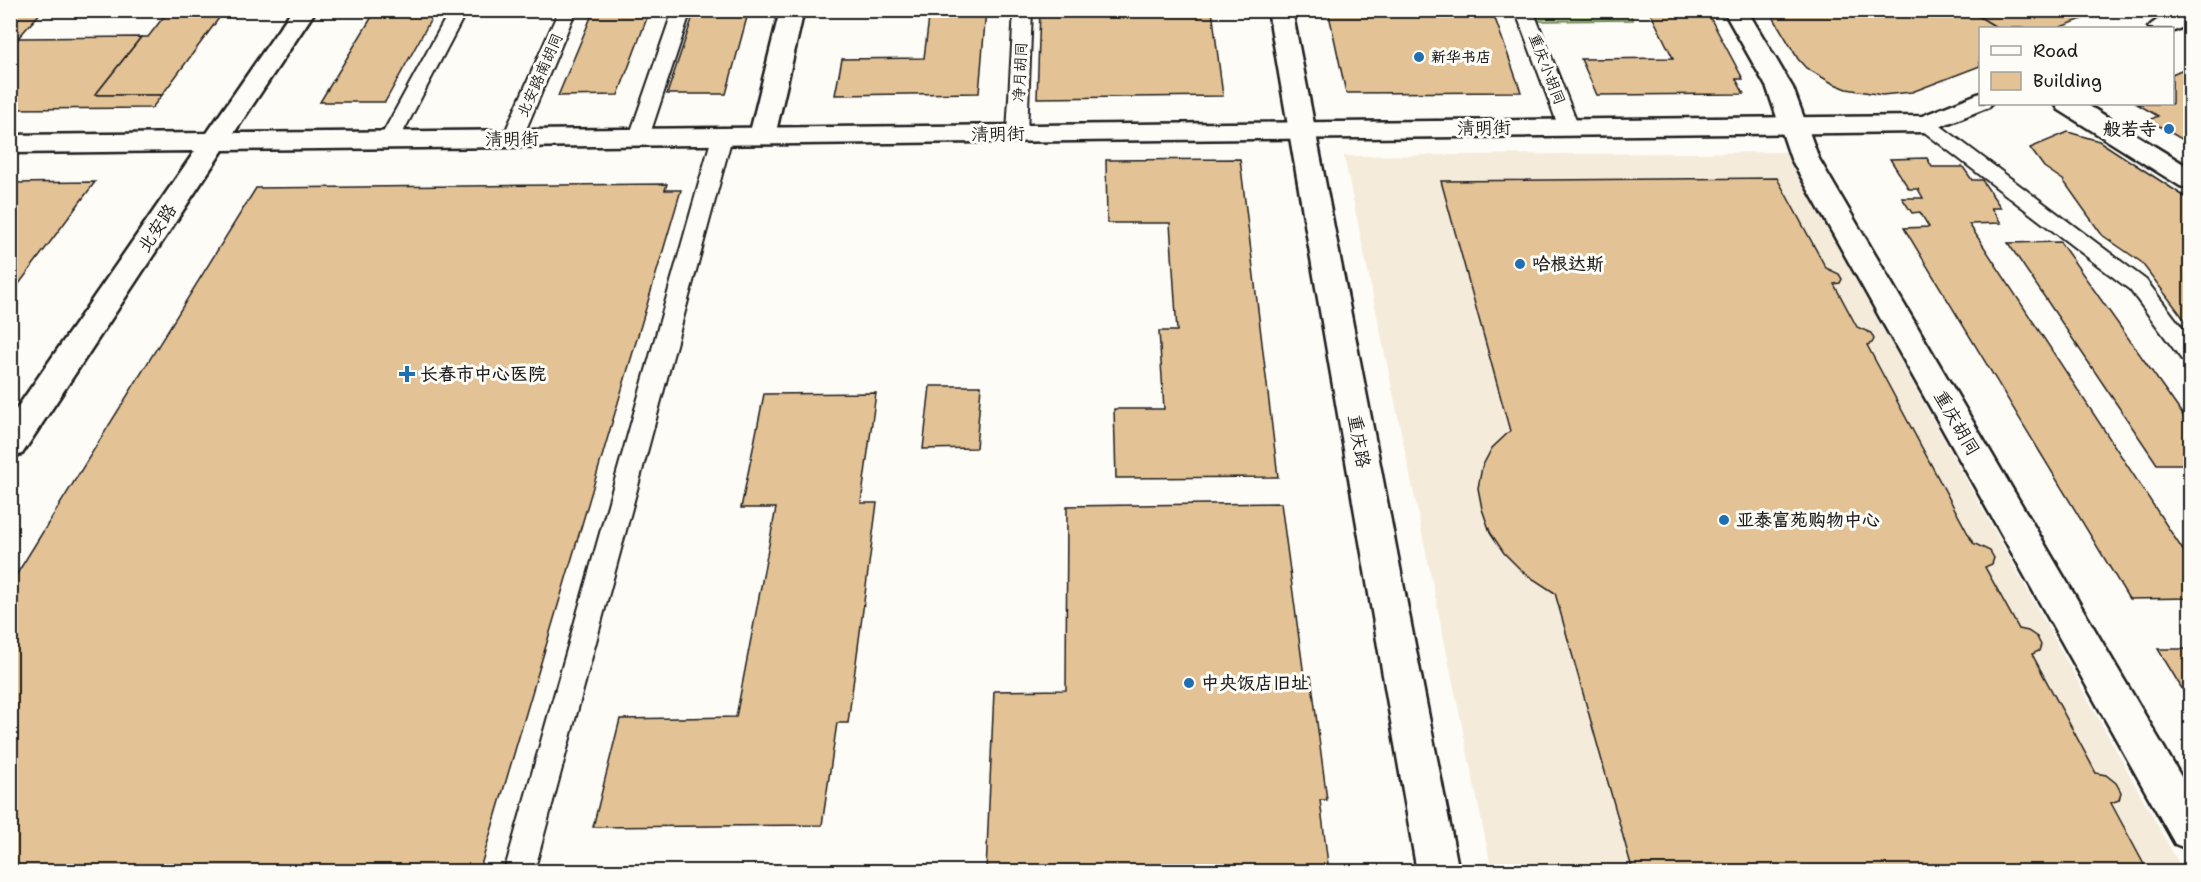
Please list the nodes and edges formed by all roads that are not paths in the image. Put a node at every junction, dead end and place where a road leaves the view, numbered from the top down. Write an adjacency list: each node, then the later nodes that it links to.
1 (304, 10): 25 (street, 北安路)
2 (459, 10): 24 (lane)
3 (568, 10): 23 (lane, 北安路南胡同)
4 (682, 10): 21 (lane)
5 (792, 10): 20 (street)
6 (1023, 10): 19 (lane, 净月胡同)
7 (1280, 10): 18 (street, 重庆路)
8 (1524, 10): 17 (lane, 重庆小胡同)
9 (1735, 10): 16 (street, 重庆胡同)
10 (2185, 10): 11 (lane)
11 (2190, 15): 12 (street)
12 (2162, 27)
13 (1979, 101): 15 (street, 清明街)
14 (2070, 105): 27 (street)
15 (1926, 124): 16 (street, 清明街); 28 (lane)
16 (1793, 125): 17 (street, 清明街); 30 (street, 重庆胡同)
17 (1569, 128): 18 (street, 清明街)
18 (1302, 130): 19 (street, 清明街); 32 (street, 重庆路)
19 (1017, 134): 20 (street, 清明街)
20 (762, 136): 22 (street, 清明街)
21 (639, 137): 22 (street, 清明街); 23 (street, 清明街)
22 (722, 137): 31 (lane)
23 (512, 139): 24 (street, 清明街)
24 (389, 140): 25 (street, 清明街)
25 (215, 142): 26 (street, 清明街); 29 (street, 北安路)
26 (10, 144)
27 (2190, 180)
28 (2190, 354)
29 (10, 445)
30 (2190, 830)
31 (519, 872)
32 (1437, 872)

